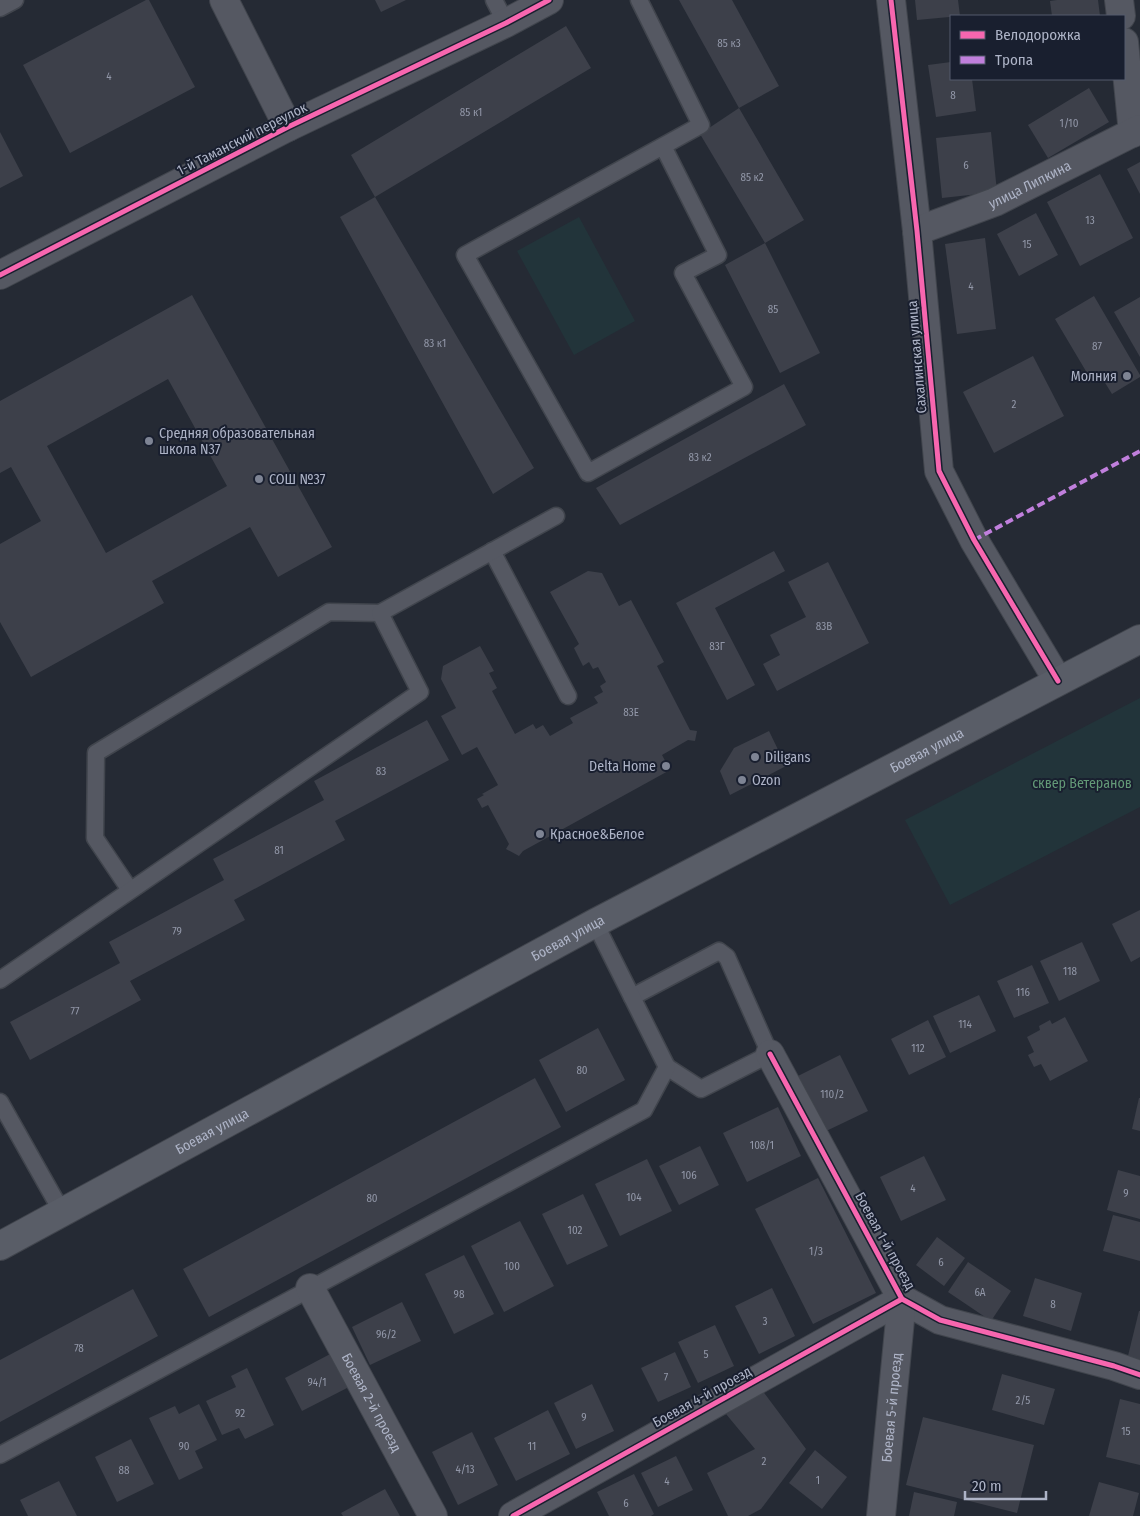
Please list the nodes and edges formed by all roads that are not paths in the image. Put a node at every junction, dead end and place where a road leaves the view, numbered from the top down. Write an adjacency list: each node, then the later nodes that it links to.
1 (15, 0): 7 (lane)
2 (224, 0): 11 (street)
3 (549, 0): 8 (street, 1-й Таманский переулок)
4 (639, 0): 13 (lane)
5 (891, 0): 14 (street, Сахалинская улица)
6 (1120, 0): 9 (street)
7 (0, 8)
8 (500, 12): 11 (street, 1-й Таманский переулок)
9 (1121, 15)
10 (1125, 49): 12 (street)
11 (288, 127): 15 (street, 1-й Таманский переулок)
12 (1136, 131): 14 (street, улица Липкина)
13 (663, 146): 13 (lane)
14 (917, 231): 20 (street, Сахалинская улица)
15 (0, 275)
16 (556, 516): 17 (lane)
17 (492, 551): 18 (lane); 21 (lane)
18 (380, 613): 22 (lane); 22 (lane)
19 (1140, 639): 20 (main road, Боевая улица)
20 (1058, 681): 23 (main road, Боевая улица)
21 (568, 696)
22 (130, 890): 24 (lane)
23 (595, 923): 25 (lane); 29 (main road, Боевая улица)
24 (0, 980)
25 (632, 997): 26 (lane); 27 (lane)
26 (770, 1054): 27 (lane); 32 (street, Боевая 1-й проезд)
27 (667, 1067): 31 (lane)
28 (0, 1102): 29 (lane)
29 (62, 1212): 30 (main road, Боевая улица)
30 (0, 1246)
31 (310, 1288): 34 (lane); 35 (street, Боевая 2-й проезд)
32 (902, 1299): 33 (street, Боевая 1-й проезд); 36 (street, Боевая 4-й проезд); 37 (street, Боевая 5-й проезд)
33 (1140, 1375)
34 (0, 1455)
35 (432, 1516)
36 (513, 1516)
37 (881, 1516)

